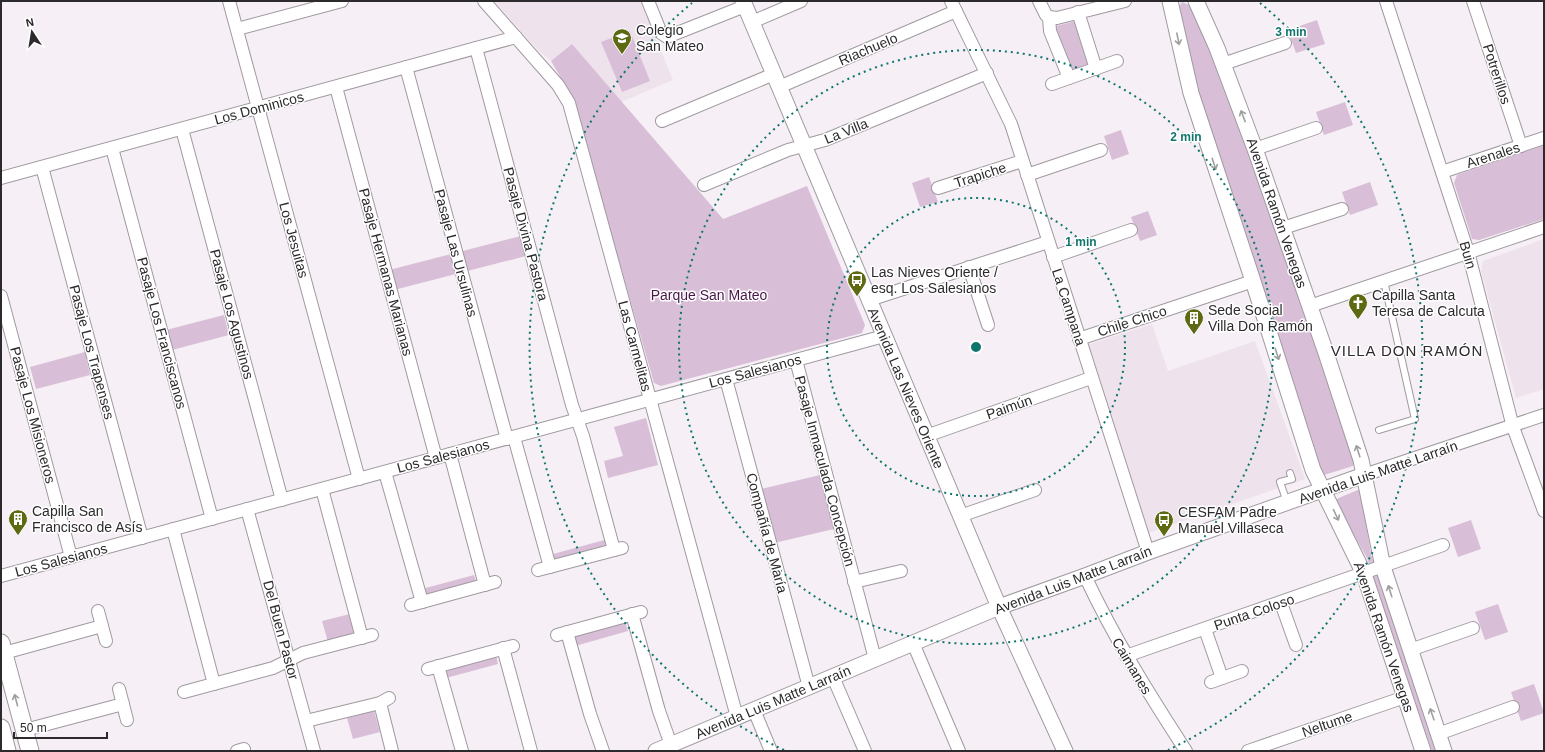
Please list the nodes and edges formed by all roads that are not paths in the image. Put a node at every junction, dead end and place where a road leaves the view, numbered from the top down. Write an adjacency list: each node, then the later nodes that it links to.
1 (229, 1): 17 (street, Los Jesuitas)
2 (342, 1): 17 (street)
3 (484, 1): 18 (street, Las Carmelitas)
4 (648, 1): 12 (street)
5 (801, 1): 16 (street)
6 (1039, 1): 15 (street)
7 (1125, 1): 14 (street)
8 (1170, 1): 55 (street, Avenida Ramón Venegas, one-way to 55)
9 (1196, 1): 22 (street, Avenida Ramón Venegas)
10 (1386, 1): 42 (street, Buin)
11 (1473, 1): 36 (street, Potrerillos)
12 (744, 3): 16 (street, Avenida Las Nieves Oriente)
13 (954, 6): 25 (street, La Campana); 27 (street, Riachuelo)
14 (1078, 12): 15 (street); 24 (street)
15 (1049, 18): 26 (street)
16 (752, 22): 27 (street, Avenida Las Nieves Oriente)
17 (237, 29): 30 (street, Los Jesuitas)
18 (516, 37): 20 (street, Los Dominicos); 66 (street, Las Carmelitas)
19 (1285, 43): 22 (street)
20 (476, 48): 23 (street, Los Dominicos); 68 (street, Pasaje Divina Pastora)
21 (1117, 61): 24 (street)
22 (1223, 64): 38 (street, Avenida Ramón Venegas, one-way to 22)
23 (406, 68): 29 (street, Los Dominicos); 72 (street, Pasaje Las Ursulinas)
24 (1096, 69): 26 (street)
25 (987, 73): 35 (street, La Villa); 40 (street, La Campana)
26 (1069, 78): 28 (street)
27 (777, 80): 31 (street, Riachuelo); 35 (street, Avenida Las Nieves Oriente)
28 (1052, 84)
29 (336, 87): 30 (street, Los Dominicos); 74 (street, Pasaje Hermanas Marianas)
30 (258, 108): 33 (street, Los Dominicos); 78 (street, Los Jesuitas)
31 (662, 121)
32 (1316, 128): 38 (street)
33 (182, 129): 37 (street, Los Dominicos); 82 (street, Pasaje Los Agustinos)
34 (1544, 138): 36 (street, Arenales)
35 (804, 146): 45 (street, La Villa); 58 (street, Avenida Las Nieves Oriente)
36 (1521, 146): 42 (street, Arenales)
37 (112, 148): 41 (street, Los Dominicos); 87 (street, Pasaje Los Franciscanos)
38 (1255, 148): 49 (street, Avenida Ramón Venegas)
39 (1101, 150): 43 (street)
40 (1022, 161): 43 (street, La Campana); 46 (street, Trapiche)
41 (42, 167): 44 (street, Los Dominicos); 89 (street, Pasaje Los Trapenses)
42 (1442, 172): 52 (street, Buin)
43 (1027, 175): 51 (street, La Campana)
44 (1, 178)
45 (704, 185)
46 (938, 188)
47 (1342, 209): 49 (street)
48 (1544, 227): 52 (street)
49 (1283, 228): 59 (street, Avenida Ramón Venegas)
50 (1131, 230): 53 (street)
51 (1048, 242): 53 (street, La Campana); 54 (street)
52 (1468, 252): 56 (street); 69 (street, Buin)
53 (1053, 257): 62 (street, La Campana)
54 (969, 268): 58 (street); 60 (street)
55 (1253, 281): 62 (street, Chile Chico); 81 (street, Avenida Ramón Venegas, one-way to 81)
56 (1384, 281): 59 (street); 70 (lane)
57 (1, 296): 92 (street, Pasaje Los Misioneros)
58 (869, 300): 61 (street, Avenida Las Nieves Oriente)
59 (1310, 306): 77 (street, Avenida Ramón Venegas, one-way to 59)
60 (988, 325)
61 (884, 336): 63 (street, Los Salesianos); 71 (street, Avenida Las Nieves Oriente)
62 (1079, 339): 64 (street, La Campana)
63 (796, 360): 65 (street, Los Salesianos); 99 (street, Pasaje Inmaculada Concepción)
64 (1091, 378): 71 (street, Paimún); 91 (street, La Campana)
65 (726, 379): 66 (street, Los Salesianos); 117 (street, Compañía de María)
66 (650, 400): 68 (street, Los Salesianos); 124 (street, Las Carmelitas)
67 (1544, 416): 69 (street, Avenida Luis Matte Larraín)
68 (577, 420): 72 (street, Los Salesianos); 94 (street, Pasaje Divina Pastora)
69 (1513, 427): 77 (street, Avenida Luis Matte Larraín); 85 (street, Buin)
70 (1379, 430)
71 (926, 436): 86 (street, Avenida Las Nieves Oriente)
72 (511, 438): 73 (street, Los Salesianos); 94 (street, Pasaje Las Ursulinas)
73 (450, 454): 74 (street, Los Salesianos); 75 (street)
74 (436, 458): 75 (street, Los Salesianos)
75 (386, 472): 78 (street, Los Salesianos)
76 (1290, 473): 83 (lane)
77 (1364, 475): 81 (street, Avenida Luis Matte Larraín); 93 (street, Avenida Ramón Venegas)
78 (359, 479): 79 (street, Los Salesianos)
79 (322, 489): 82 (street, Los Salesianos); 113 (street)
80 (1035, 490): 86 (street)
81 (1324, 490): 83 (street, Avenida Luis Matte Larraín); 96 (street, Avenida Ramón Venegas, one-way to 96)
82 (282, 500): 84 (street, Los Salesianos)
83 (1287, 503): 91 (street, Avenida Luis Matte Larraín)
84 (247, 509): 87 (street, Los Salesianos); 113 (street, Del Buen Pastor)
85 (1544, 511)
86 (960, 516): 101 (street, Avenida Las Nieves Oriente)
87 (212, 518): 88 (street, Los Salesianos)
88 (173, 529): 89 (street, Los Salesianos); 116 (street)
89 (142, 538): 92 (street, Los Salesianos)
90 (1442, 545): 93 (street, Punta Coloso)
91 (1148, 552): 98 (street, Avenida Luis Matte Larraín)
92 (71, 557): 97 (street, Los Salesianos)
93 (1383, 567): 96 (street, Punta Coloso); 110 (street, Avenida Ramón Venegas, one-way to 93)
94 (544, 569)
95 (901, 571): 99 (street, Pasaje Inmaculada Concepción)
96 (1364, 574): 100 (street, Punta Coloso); 120 (street, Avenida Ramón Venegas)
97 (1, 576)
98 (1085, 576): 101 (street, Avenida Luis Matte Larraín); 111 (street, Caimanes)
99 (854, 582): 112 (street, Pasaje Inmaculada Concepción)
100 (1281, 602): 105 (street, Punta Coloso); 108 (street)
101 (999, 607): 107 (street, Avenida Luis Matte Larraín); 142 (street, Avenida Las Nieves Oriente)
102 (98, 611): 103 (street)
103 (102, 626): 106 (street); 109 (street)
104 (1473, 628): 110 (street)
105 (1205, 629): 111 (street, Punta Coloso); 114 (street)
106 (106, 641)
107 (914, 643): 112 (street, Avenida Luis Matte Larraín); 141 (street)
108 (1296, 645)
109 (2, 648): 128 (main road, one-way to 109)
110 (1410, 650): 129 (street, Avenida Ramón Venegas, one-way to 110)
111 (1126, 656): 143 (street, Caimanes)
112 (875, 659): 115 (street, Avenida Luis Matte Larraín)
113 (289, 660): 116 (street); 126 (street, Del Buen Pastor)
114 (1242, 671)
115 (833, 677): 117 (street, Avenida Luis Matte Larraín); 140 (street)
116 (214, 684): 119 (street)
117 (809, 687): 123 (street, Avenida Luis Matte Larraín)
118 (119, 689): 121 (street)
119 (184, 692)
120 (1405, 697): 144 (street, Neltume); 145 (street, Avenida Ramón Venegas)
121 (123, 704): 125 (street); 128 (street)
122 (1514, 706): 129 (street)
123 (754, 710): 124 (street, Avenida Luis Matte Larraín); 139 (street)
124 (737, 717): 130 (street, Avenida Luis Matte Larraín)
125 (127, 720)
126 (306, 721): 133 (street, Del Buen Pastor); 134 (street)
127 (1, 728): 131 (main road)
128 (25, 730): 132 (main road)
129 (1438, 734): 146 (street, Avenida Ramón Venegas)
130 (677, 746): 137 (street); 138 (street, Avenida Luis Matte Larraín)
131 (7, 751)
132 (30, 751)
133 (314, 751)
134 (392, 751)
135 (462, 751): 136 (street)
136 (531, 751)
137 (603, 751)
138 (656, 751)
139 (771, 751)
140 (865, 751)
141 (959, 751)
142 (1065, 751)
143 (1186, 751)
144 (1248, 751)
145 (1424, 751)
146 (1444, 751)

